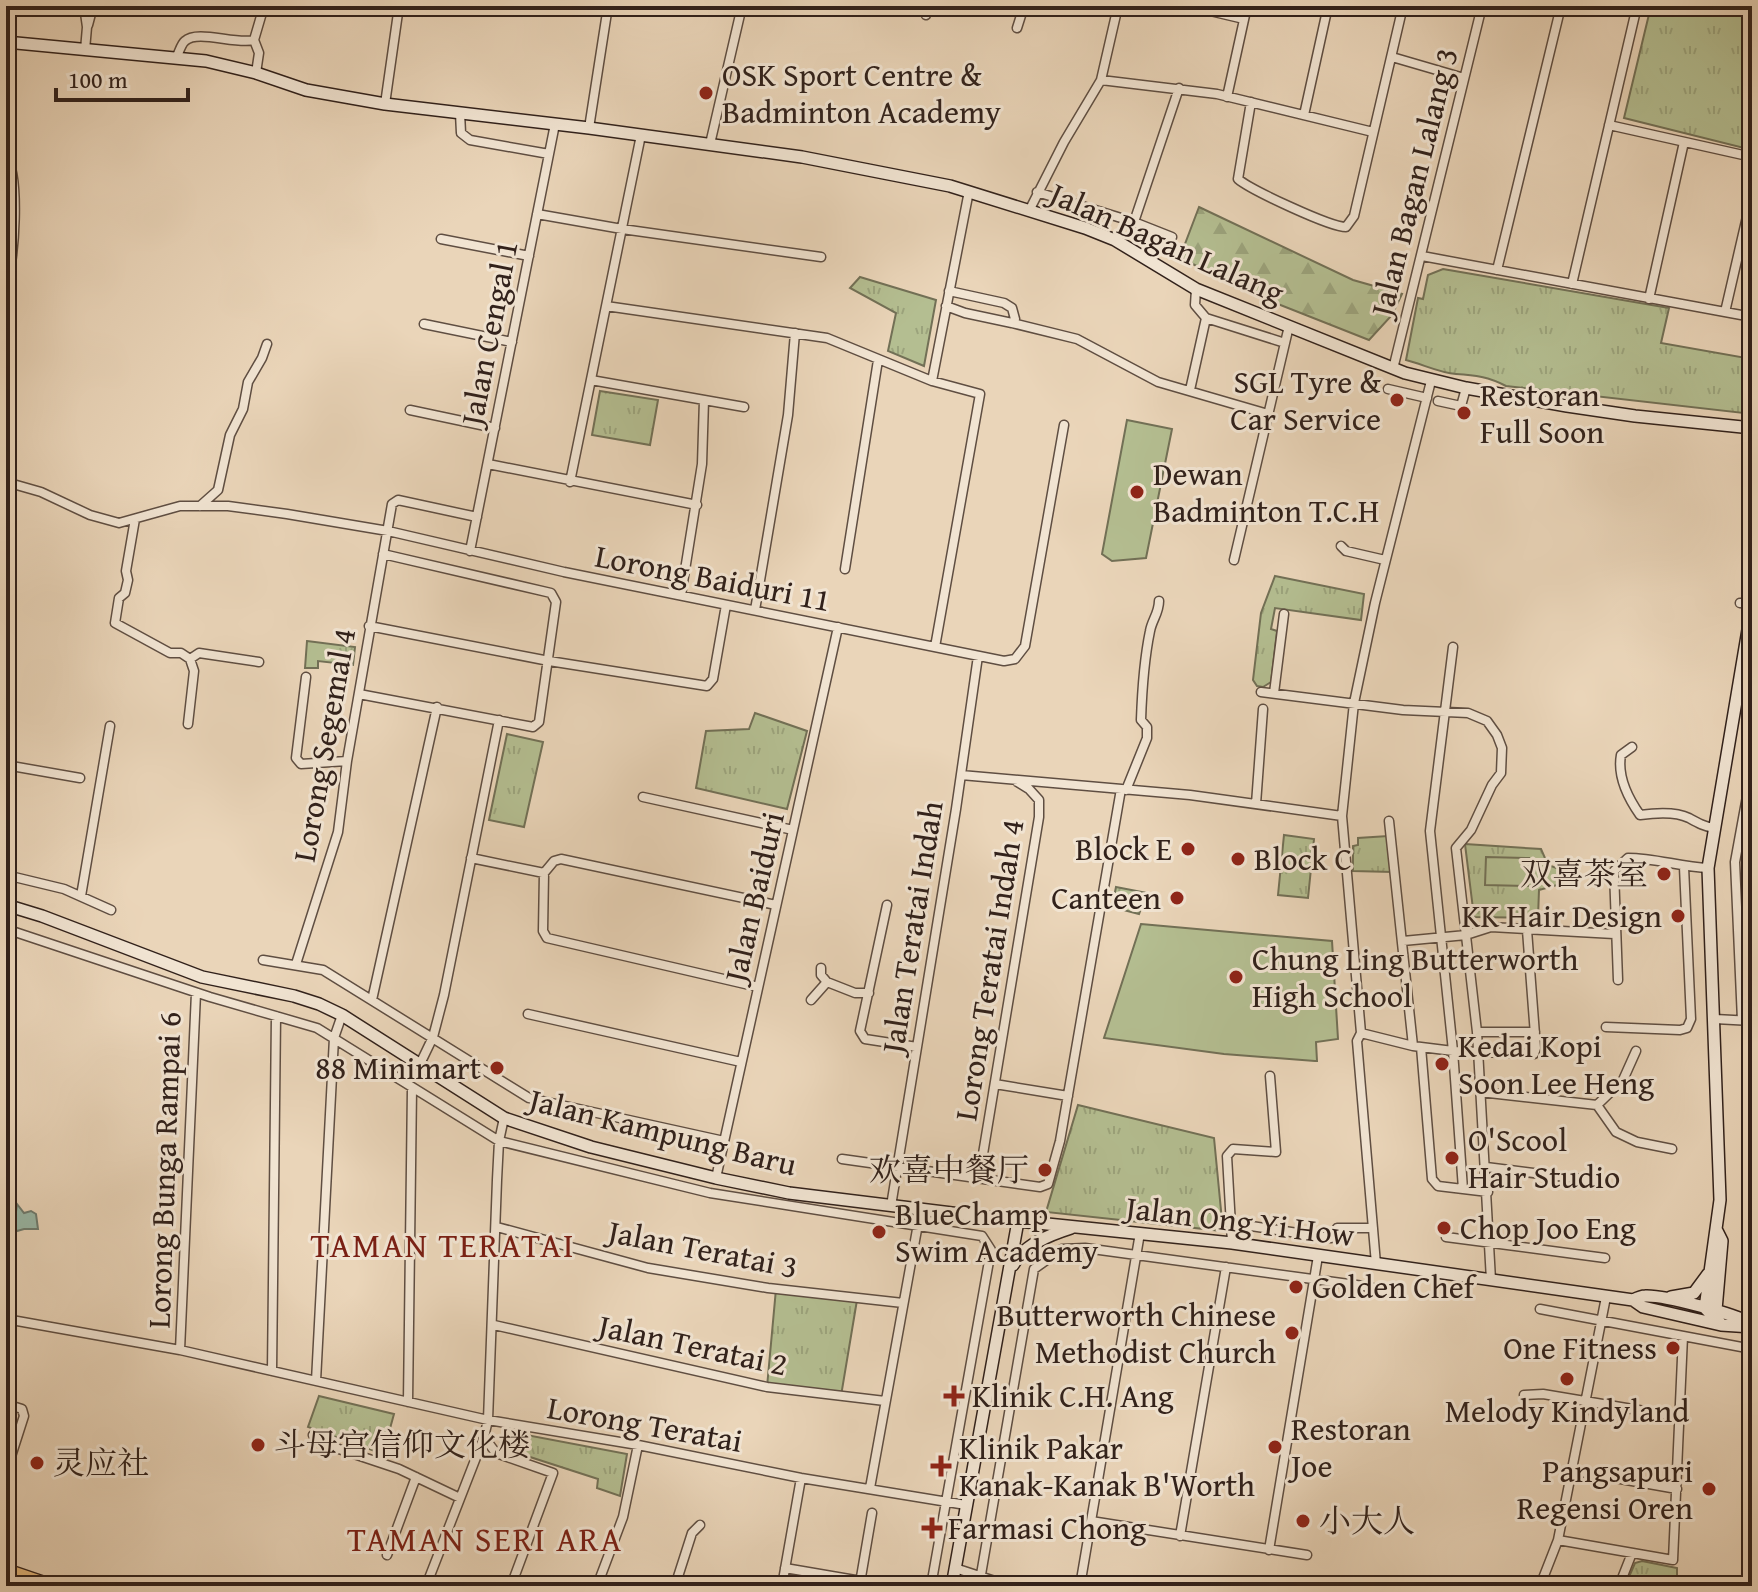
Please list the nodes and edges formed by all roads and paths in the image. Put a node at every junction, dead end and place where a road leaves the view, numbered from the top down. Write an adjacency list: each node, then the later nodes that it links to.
1 (84, 6): 17 (street)
2 (93, 6): 17 (street)
3 (264, 6): 19 (street)
4 (399, 6): 30 (street)
5 (608, 6): 35 (street)
6 (742, 6): 39 (street)
7 (1024, 6): 18 (street)
8 (1118, 6): 26 (street)
9 (1247, 6): 16 (street)
10 (1328, 6): 32 (street)
11 (1403, 6): 22 (street)
12 (1482, 6): 25 (street, Jalan Bagan Lalang 3)
13 (1561, 6): 55 (street)
14 (1637, 6): 34 (street)
15 (1194, 7): 16 (street)
16 (1244, 19): 28 (street)
17 (87, 27): 21 (street)
18 (1017, 28)
19 (254, 40): 23 (street); 24 (street)
20 (6, 42): 21 (main road, Jalan Bagan Lalang)
21 (85, 50): 23 (main road, Jalan Bagan Lalang)
22 (1392, 57): 25 (street); 36 (street)
23 (176, 58): 24 (main road, Jalan Bagan Lalang)
24 (256, 73): 30 (main road, Jalan Bagan Lalang)
25 (1464, 78): 53 (street, Jalan Bagan Lalang 3)
26 (1101, 80): 27 (street); 44 (street)
27 (1179, 88): 28 (street); 48 (street)
28 (1227, 97): 29 (street)
29 (1251, 102): 32 (street); 36 (street)
30 (385, 104): 31 (main road, Jalan Bagan Lalang)
31 (460, 113): 33 (main road, Jalan Bagan Lalang); 40 (street)
32 (1304, 115): 36 (street)
33 (555, 124): 35 (main road, Jalan Bagan Lalang); 40 (street, Jalan Cengal 1)
34 (1609, 125): 38 (street); 57 (street)
35 (589, 128): 37 (main road, Jalan Bagan Lalang)
36 (1373, 132)
37 (641, 135): 39 (main road, Jalan Bagan Lalang); 49 (street)
38 (1684, 142): 42 (street); 60 (street)
39 (710, 144): 43 (main road, Jalan Bagan Lalang)
40 (549, 154): 47 (street, Jalan Cengal 1)
41 (6, 157): 56 (street)
42 (1752, 157)
43 (969, 191): 46 (main road, Jalan Bagan Lalang); 59 (street)
44 (1037, 192): 46 (street); 48 (street, Jalan Bagan Lalang)
45 (1752, 195): 63 (street)
46 (1030, 209): 58 (main road, Jalan Bagan Lalang)
47 (537, 214): 49 (street); 52 (street, Jalan Cengal 1)
48 (1134, 222): 50 (street, Jalan Bagan Lalang)
49 (622, 229): 54 (street); 61 (street)
50 (1172, 237)
51 (441, 239): 52 (street)
52 (529, 256): 70 (street, Jalan Cengal 1)
53 (1422, 256): 55 (street); 74 (street, Jalan Bagan Lalang 3)
54 (821, 257)
55 (1497, 270): 57 (street)
56 (6, 284)
57 (1572, 284): 60 (street)
58 (1196, 289): 65 (street); 68 (main road, Jalan Bagan Lalang)
59 (949, 291): 62 (street); 66 (street)
60 (1649, 299): 63 (street)
61 (606, 306): 69 (street); 75 (street)
62 (946, 306): 66 (street); 76 (street)
63 (1725, 312): 64 (street)
64 (1752, 317)
65 (1206, 318): 71 (street); 81 (street)
66 (1012, 323): 81 (street)
67 (424, 324): 70 (street)
68 (1289, 326): 71 (street); 74 (main road, Jalan Bagan Lalang)
69 (795, 333): 73 (street); 111 (street)
70 (512, 342): 90 (street, Jalan Cengal 1)
71 (1285, 343): 87 (street)
72 (267, 344): 94 (street)
73 (878, 360): 76 (street); 106 (street)
74 (1399, 371): 77 (main road, Jalan Bagan Lalang); 82 (street, Jalan Bagan Lalang 3)
75 (591, 380): 84 (street); 93 (street)
76 (932, 381): 116 (street)
77 (1431, 381): 78 (main road, Jalan Bagan Lalang); 83 (street)
78 (1451, 385): 79 (main road, Jalan Bagan Lalang); 79 (street)
79 (1466, 388): 89 (main road, Jalan Bagan Lalang)
80 (1388, 389): 82 (street)
81 (1190, 390): 87 (street)
82 (1400, 391): 83 (street)
83 (1427, 398): 105 (street)
84 (704, 400): 85 (street); 95 (street)
85 (744, 407)
86 (410, 410): 90 (street)
87 (1268, 414): 104 (street)
88 (1064, 425): 118 (street, Lorong Baiduri 11)
89 (1750, 426)
90 (495, 428): 91 (street, Jalan Cengal 1)
91 (488, 464): 93 (street); 98 (street, Jalan Cengal 1)
92 (6, 482): 99 (street, Lorong Baiduri 11)
93 (570, 482): 95 (street)
94 (218, 490): 96 (street); 97 (street)
95 (697, 505): 107 (street)
96 (200, 506): 97 (street, Lorong Baiduri 11); 99 (street, Lorong Baiduri 11)
97 (228, 506): 100 (street, Lorong Baiduri 11)
98 (477, 517): 100 (street, Lorong Segemal 4); 102 (street, Jalan Cengal 1)
99 (135, 519): 119 (street)
100 (388, 531): 102 (street, Lorong Baiduri 11); 103 (street, Lorong Segemal 4)
101 (1341, 546): 105 (street)
102 (470, 551): 107 (street, Lorong Baiduri 11)
103 (383, 554): 113 (street, Lorong Segemal 4); 120 (street)
104 (1234, 560)
105 (1385, 560): 126 (street)
106 (845, 569)
107 (681, 595): 110 (street, Lorong Baiduri 11)
108 (1159, 601): 140 (street)
109 (1748, 604): 115 (main road)
110 (726, 605): 111 (street, Lorong Baiduri 11); 120 (street)
111 (755, 610): 114 (street, Lorong Baiduri 11)
112 (1284, 614): 124 (street)
113 (369, 626): 120 (street); 125 (street, Lorong Segemal 4)
114 (838, 627): 116 (street, Lorong Baiduri 11); 146 (street, Jalan Baiduri)
115 (1749, 645): 145 (main road)
116 (935, 647): 118 (street, Lorong Baiduri 11)
117 (1453, 647): 129 (street)
118 (978, 656): 137 (street, Jalan Teratai Indah)
119 (190, 659): 121 (street); 131 (street)
120 (549, 661): 130 (street)
121 (259, 662)
122 (306, 677): 134 (street)
123 (1261, 692): 124 (street)
124 (1274, 693): 126 (street)
125 (359, 694): 127 (street); 134 (street, Lorong Segemal 4)
126 (1354, 703): 129 (street); 143 (street)
127 (437, 707): 130 (street); 172 (street)
128 (1263, 709): 142 (street)
129 (1443, 712): 160 (street); 161 (street)
130 (499, 720): 147 (street)
131 (188, 724)
132 (110, 726): 152 (street)
133 (1632, 747): 145 (street)
134 (347, 761): 164 (street, Lorong Segemal 4)
135 (6, 765): 138 (street)
136 (1752, 769): 179 (street)
137 (961, 775): 139 (street); 186 (street, Jalan Teratai Indah)
138 (80, 778)
139 (1016, 781): 140 (street); 194 (street, Lorong Teratai Indah 4)
140 (1124, 790): 142 (street); 197 (street)
141 (643, 797): 146 (street)
142 (1256, 804): 143 (street)
143 (1342, 816): 183 (street)
144 (1389, 821): 162 (street)
145 (1714, 828): 149 (main road)
146 (793, 830): 154 (street, Jalan Baiduri)
147 (471, 858): 150 (street); 184 (street)
148 (1684, 867): 149 (street); 159 (street); 180 (street)
149 (1708, 868): 178 (main road)
150 (546, 869): 154 (street); 168 (street)
151 (6, 875): 152 (street)
152 (81, 896): 156 (street)
153 (6, 905): 176 (main road, Jalan Kampung Baru)
154 (776, 905): 168 (street, Jalan Baiduri)
155 (887, 905): 171 (street)
156 (111, 910)
157 (6, 929): 169 (street)
158 (1527, 930): 159 (street); 160 (street); 182 (street)
159 (1614, 934): 166 (street)
160 (1466, 935): 161 (street); 181 (street)
161 (1441, 938): 162 (street); 188 (street)
162 (1403, 941): 187 (street)
163 (263, 960): 164 (street)
164 (296, 964): 172 (street)
165 (821, 968): 167 (street)
166 (1618, 980)
167 (827, 982): 170 (street); 173 (street)
168 (758, 987): 191 (street, Jalan Baiduri)
169 (196, 993): 177 (street); 249 (street, Lorong Bunga Rampai 6)
170 (855, 993): 171 (street); 174 (street)
171 (869, 993): 174 (street)
172 (372, 1000): 184 (street)
173 (811, 1000)
174 (866, 1007): 186 (street)
175 (528, 1014): 191 (street)
176 (342, 1015): 185 (street); 192 (main road, Jalan Kampung Baru)
177 (276, 1016): 185 (street); 250 (street)
178 (1715, 1019): 179 (street); 218 (main road)
179 (1747, 1021)
180 (1606, 1027)
181 (1477, 1032): 182 (street); 190 (street)
182 (1535, 1032): 190 (street)
183 (1361, 1033): 187 (street); 217 (street)
184 (433, 1037): 192 (street); 201 (street)
185 (334, 1038): 195 (street); 251 (street)
186 (917, 1047): 204 (street, Jalan Teratai Indah)
187 (1417, 1047): 188 (street); 209 (street)
188 (1453, 1051): 190 (street); 209 (street)
189 (1636, 1051): 198 (street)
190 (1477, 1052): 196 (street)
191 (741, 1062): 201 (street, Jalan Baiduri)
192 (420, 1064): 199 (main road, Jalan Kampung Baru)
193 (1270, 1076): 213 (street)
194 (995, 1084): 197 (street); 207 (street, Lorong Teratai Indah 4)
195 (412, 1088): 200 (street); 255 (street)
196 (1480, 1092): 198 (street); 205 (street)
197 (1068, 1096): 207 (street, Jalan Kampung Baru)
198 (1597, 1105): 202 (street)
199 (504, 1118): 200 (street); 206 (main road, Jalan Kampung Baru)
200 (499, 1141): 214 (street); 215 (street)
201 (724, 1141): 206 (street, Jalan Baiduri)
202 (1672, 1149)
203 (842, 1159): 204 (street, Jalan Kampung Baru)
204 (897, 1167): 207 (street, Jalan Kampung Baru); 211 (street, Jalan Teratai Indah)
205 (1486, 1167): 208 (street); 210 (street)
206 (716, 1178): 211 (main road, Jalan Kampung Baru)
207 (979, 1178)
208 (1596, 1181)
209 (1463, 1189): 210 (street)
210 (1488, 1192): 222 (street)
211 (891, 1206): 212 (main road, Jalan Kampung Baru)
212 (1018, 1221): 216 (main road, Jalan Ong Yi How); 230 (main road)
213 (1231, 1223): 221 (street); 223 (street)
214 (918, 1224): 238 (street); 269 (street)
215 (497, 1227): 238 (street, Jalan Teratai 3); 245 (street)
216 (1075, 1227): 219 (main road, Jalan Ong Yi How); 230 (main road)
217 (1373, 1228): 221 (street); 227 (street)
218 (1717, 1231): 229 (main road); 234 (main road)
219 (1140, 1233): 223 (main road, Jalan Ong Yi How); 224 (street)
220 (1446, 1237): 222 (street)
221 (1331, 1238): 225 (street)
222 (1490, 1242): 226 (street); 232 (street)
223 (1232, 1243): 225 (main road, Jalan Ong Yi How)
224 (1136, 1253): 228 (street, Jalan Ong Yi How); 272 (street); 283 (street, Jalan Ong Yi How)
225 (1323, 1256): 227 (main road, Jalan Ong Yi How); 231 (street)
226 (1605, 1258)
227 (1376, 1264): 232 (main road, Jalan Ong Yi How)
228 (1226, 1267): 231 (street, Jalan Ong Yi How); 274 (street)
229 (1710, 1270): 236 (main road); 240 (main road)
230 (1009, 1271): 270 (main road)
231 (1314, 1278): 233 (street, Jalan Ong Yi How); 276 (street)
232 (1491, 1280): 235 (main road, Jalan Ong Yi How)
233 (1371, 1287)
234 (1719, 1292): 240 (main road); 244 (main road)
235 (1606, 1297): 237 (main road, Jalan Ong Yi How); 243 (street)
236 (1659, 1298): 237 (main road, Jalan Ong Yi How); 240 (main road, Jalan Ong Yi How)
237 (1633, 1300): 241 (main road, Jalan Ong Yi How)
238 (903, 1303): 253 (street)
239 (1540, 1309): 243 (street)
240 (1711, 1310): 241 (main road); 244 (main road, Jalan Ong Yi How)
241 (1683, 1316): 244 (main road, Jalan Ong Yi How)
242 (6, 1319): 249 (street, Lorong Teratai)
243 (1601, 1319): 247 (street); 254 (street)
244 (1726, 1321): 246 (main road)
245 (494, 1325): 253 (street, Jalan Teratai 2); 258 (street)
246 (1752, 1326)
247 (1683, 1336): 248 (street); 257 (street)
248 (1752, 1349)
249 (180, 1350): 250 (street, Lorong Teratai)
250 (272, 1371): 251 (street, Lorong Teratai)
251 (316, 1381): 255 (street, Lorong Teratai)
252 (1524, 1395): 254 (street)
253 (885, 1401): 266 (street)
254 (1584, 1401): 257 (street); 262 (street)
255 (408, 1402): 258 (street, Lorong Teratai)
256 (6, 1404): 263 (street)
257 (1680, 1417): 267 (street)
258 (488, 1420): 260 (street); 261 (street, Lorong Teratai)
259 (313, 1435): 264 (street)
260 (484, 1437): 268 (street); 289 (street)
261 (638, 1445): 265 (street, Lorong Teratai); 290 (street)
262 (1570, 1470): 267 (street); 275 (street)
263 (6, 1472)
264 (416, 1477): 268 (street); 278 (street)
265 (801, 1478): 266 (street, Lorong Teratai); 280 (street)
266 (870, 1488): 269 (street, Lorong Teratai)
267 (1677, 1489): 277 (street)
268 (460, 1498): 288 (street)
269 (946, 1502): 270 (street, Lorong Teratai); 293 (street)
270 (966, 1505): 281 (main road)
271 (872, 1513): 285 (street)
272 (1091, 1521): 274 (street); 296 (street)
273 (700, 1525): 291 (street)
274 (1180, 1536): 276 (street)
275 (1558, 1540): 277 (street); 297 (street)
276 (1269, 1550): 279 (street)
277 (1632, 1553): 298 (street)
278 (387, 1555)
279 (1307, 1555)
280 (785, 1568): 285 (street); 292 (street)
281 (955, 1568): 283 (street); 294 (main road)
282 (6, 1570): 287 (main road)
283 (980, 1581): 295 (street)
284 (6, 1583): 286 (main road)
285 (860, 1584)
286 (15, 1586)
287 (53, 1586)
288 (426, 1586)
289 (511, 1586)
290 (597, 1586)
291 (675, 1586)
292 (782, 1586)
293 (931, 1586)
294 (952, 1586)
295 (1010, 1586)
296 (1080, 1586)
297 (1540, 1586)
298 (1619, 1586)

